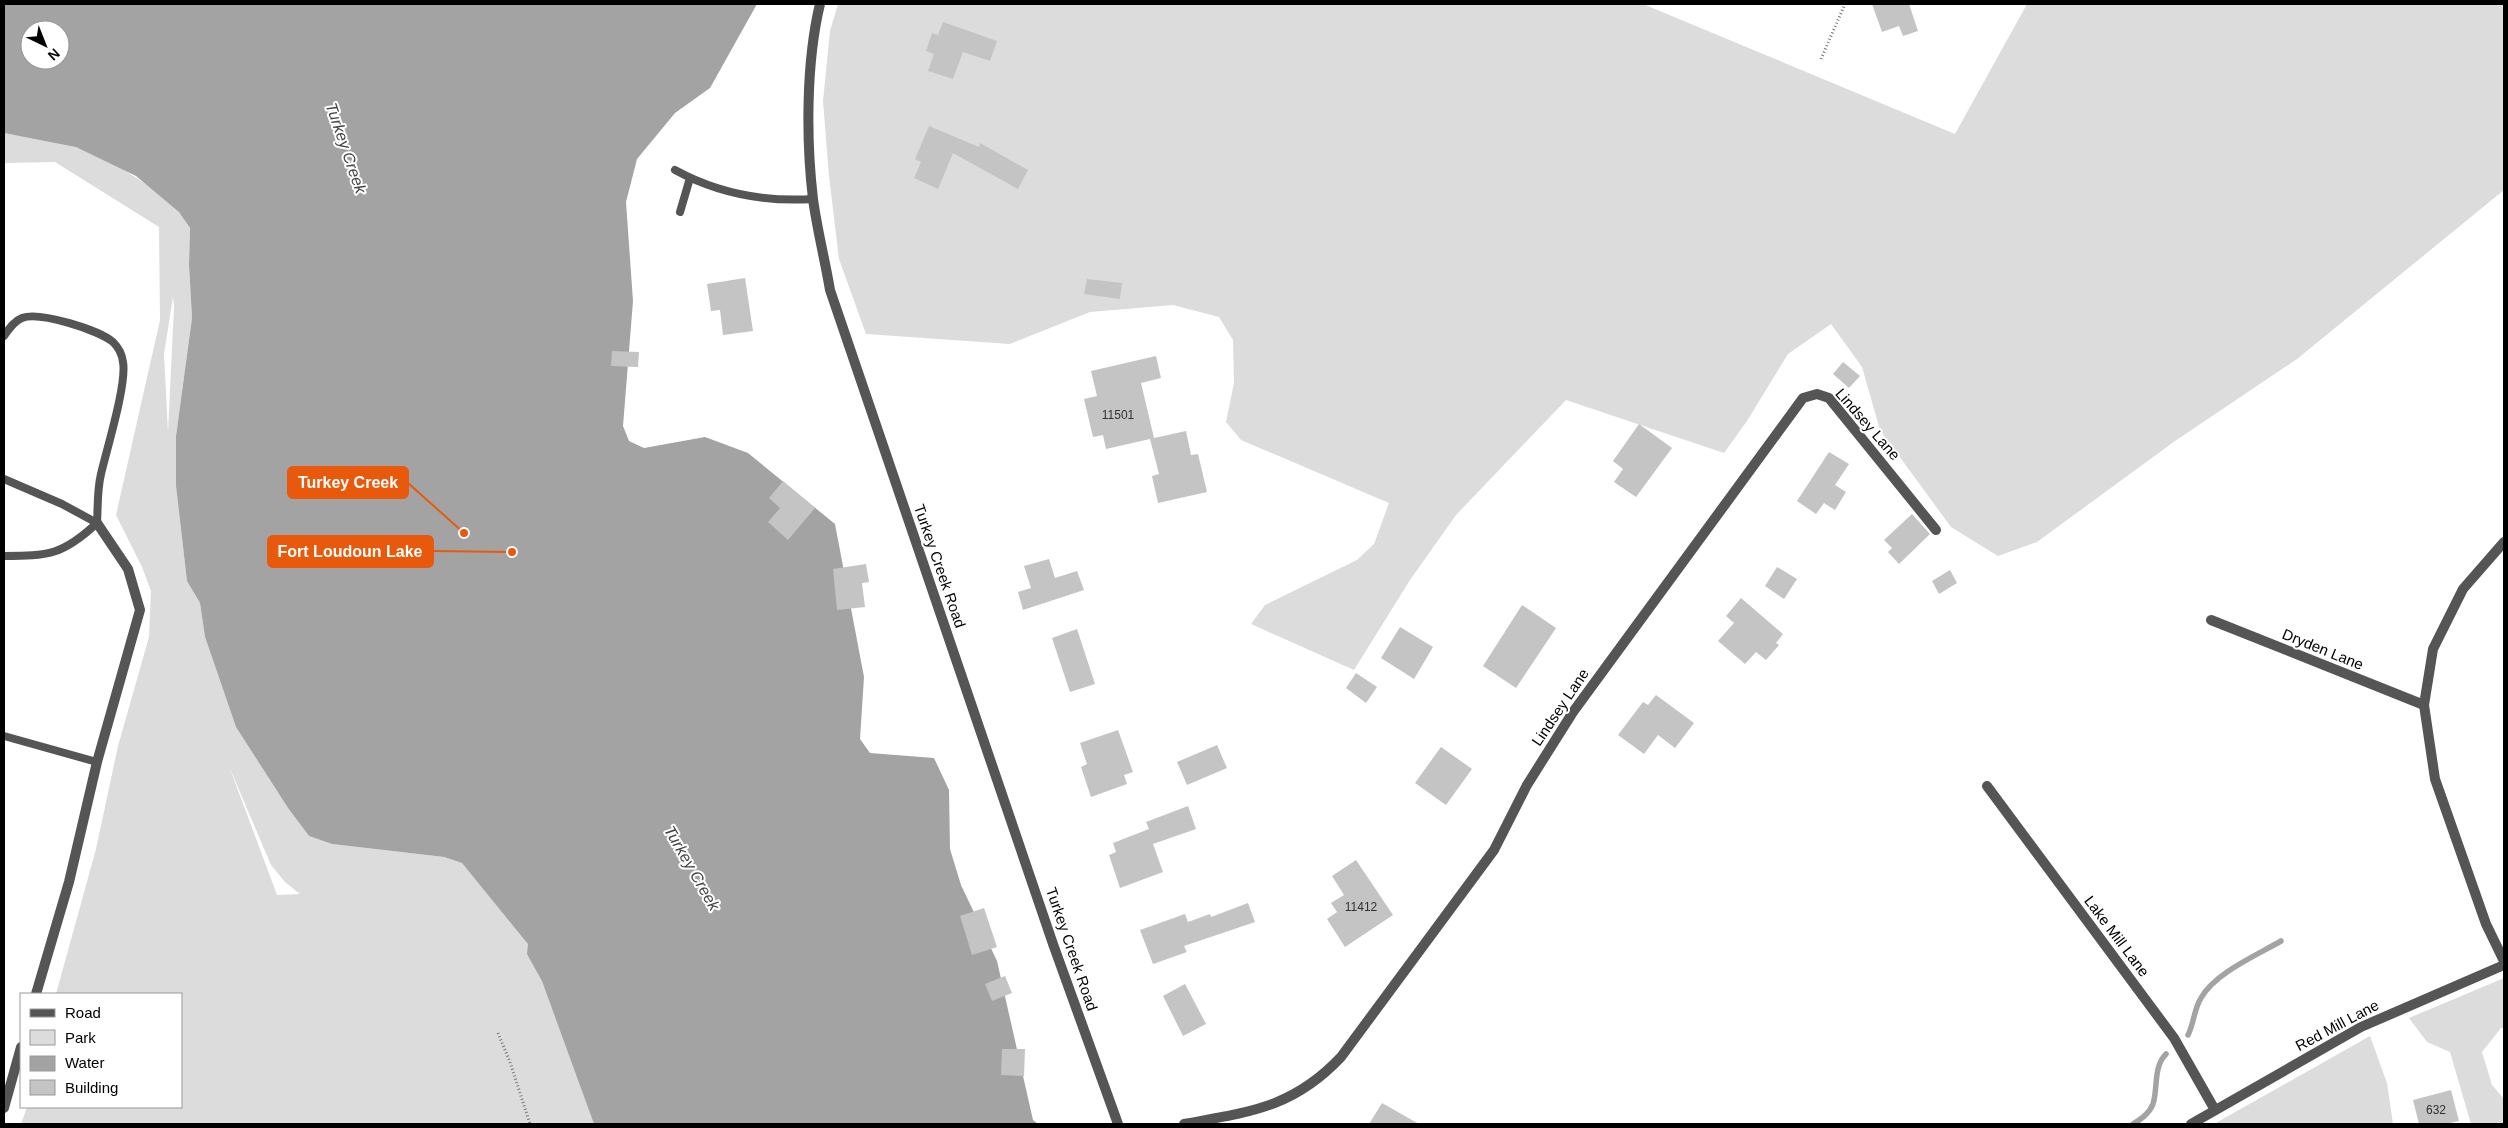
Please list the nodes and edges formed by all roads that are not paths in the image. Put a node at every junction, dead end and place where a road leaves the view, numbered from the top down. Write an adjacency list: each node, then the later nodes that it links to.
1 (820, 4): 4 (street, Turkey Creek Road)
2 (675, 170): 3 (lane)
3 (690, 178): 4 (lane); 5 (lane)
4 (813, 199): 23 (street, Turkey Creek Road)
5 (680, 212)
6 (4, 336): 8 (lane)
7 (4, 479): 8 (lane)
8 (97, 523): 11 (lane); 15 (street)
9 (1936, 530): 24 (street, Lindsey Lane)
10 (2504, 542): 13 (street)
11 (4, 556)
12 (2211, 620): 13 (street, Dryden Lane)
13 (2424, 705): 17 (street)
14 (4, 736): 15 (lane)
15 (97, 762): 19 (street)
16 (1987, 786): 22 (street, Lake Mill Lane)
17 (2504, 961)
18 (2504, 965): 22 (street, Red Mill Lane)
19 (36, 993)
20 (20, 1051): 21 (street)
21 (4, 1108)
22 (2215, 1110): 25 (street, Red Mill Lane)
23 (1118, 1124)
24 (1184, 1124)
25 (2191, 1124)

